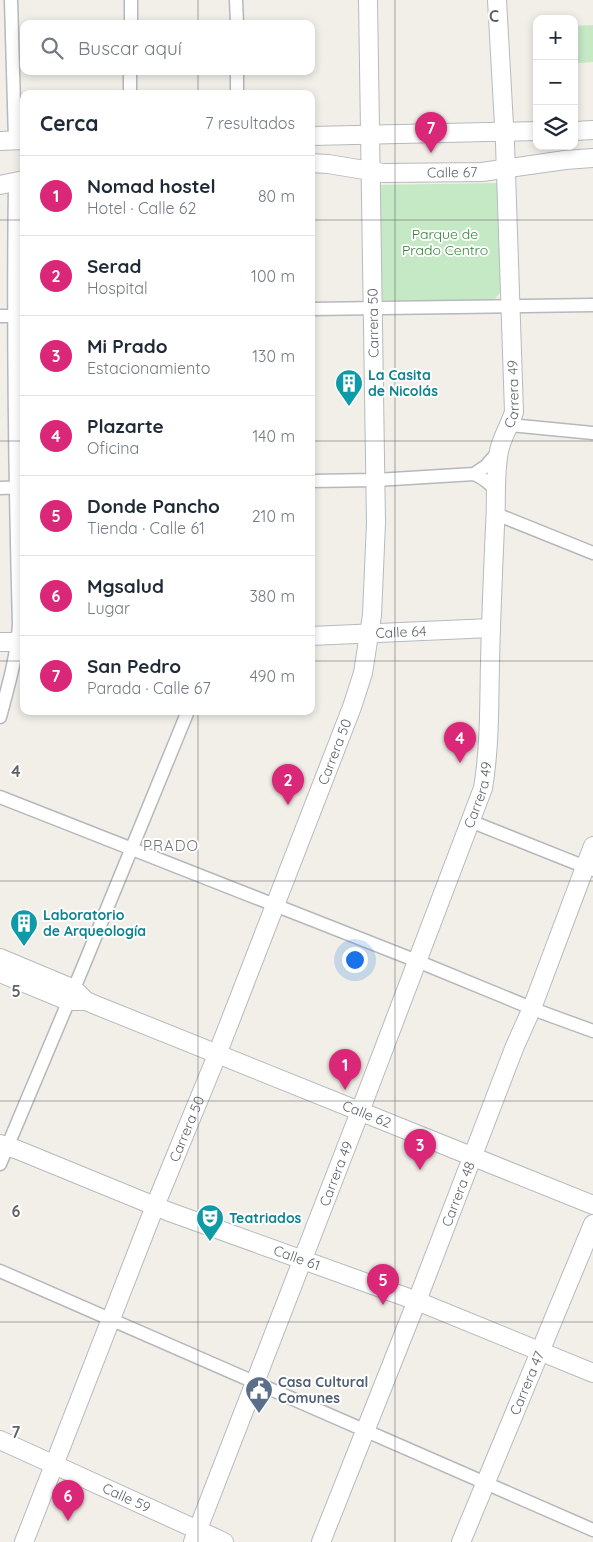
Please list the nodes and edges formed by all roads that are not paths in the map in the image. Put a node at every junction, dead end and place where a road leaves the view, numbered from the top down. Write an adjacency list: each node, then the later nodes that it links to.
1 (11, 0): 18 (street)
2 (131, 0): 6 (street)
3 (236, 0): 7 (street)
4 (368, 0): 16 (street, Carrera 50)
5 (497, 0): 15 (street, Carrera 49)
6 (131, 20)
7 (236, 20)
8 (130, 75): 10 (street)
9 (237, 75): 11 (street)
10 (130, 90)
11 (237, 90)
12 (593, 130): 14 (street)
13 (533, 131): 15 (street)
14 (578, 131)
15 (504, 132): 16 (street); 21 (street, Carrera 49)
16 (370, 135): 17 (street); 22 (street, Carrera 50)
17 (315, 136)
18 (13, 140)
19 (593, 158): 21 (street, Calle 67)
20 (315, 163): 22 (street, Calle 67)
21 (506, 169): 22 (street, Calle 67); 25 (street, Carrera 49)
22 (370, 171): 26 (street, Carrera 50)
23 (13, 182): 29 (street)
24 (593, 305): 25 (street)
25 (511, 306): 26 (street); 30 (street, Carrera 49)
26 (373, 308): 27 (street); 34 (street, Carrera 50)
27 (315, 309)
28 (0, 316): 29 (street)
29 (19, 316): 37 (street)
30 (510, 425): 31 (street); 32 (street, Carrera 49)
31 (593, 433)
32 (499, 451): 33 (street); 38 (street, Carrera 49)
33 (474, 474): 34 (street); 38 (street)
34 (376, 480): 35 (street); 43 (street, Carrera 50)
35 (315, 481)
36 (0, 488): 37 (street)
37 (19, 488): 42 (street)
38 (495, 490): 39 (street, Carrera 49)
39 (496, 514): 40 (street); 41 (street, Carrera 49)
40 (593, 553)
41 (491, 628): 43 (street, Calle 64); 51 (street, Carrera 49)
42 (20, 633)
43 (369, 634): 44 (street, Calle 64); 55 (street, Carrera 50)
44 (315, 636)
45 (0, 642): 46 (street)
46 (20, 642)
47 (20, 646): 49 (street)
48 (186, 715): 53 (street)
49 (0, 718)
50 (0, 797): 53 (street)
51 (470, 821): 54 (street); 57 (street, Carrera 49)
52 (593, 846): 54 (street, Carrera 48)
53 (132, 849): 55 (street); 59 (street)
54 (589, 868): 60 (street, Carrera 48)
55 (275, 905): 57 (street); 62 (street, Carrera 50)
56 (0, 958): 59 (street, Calle 62)
57 (417, 961): 60 (street); 63 (street, Carrera 49)
58 (0, 973): 59 (street, Calle 62)
59 (76, 997): 62 (street, Calle 62); 64 (street)
60 (532, 1008): 61 (street); 65 (street, Carrera 48)
61 (593, 1031)
62 (217, 1053): 63 (street, Calle 62); 68 (street, Carrera 50)
63 (360, 1111): 65 (street, Calle 62); 70 (street, Carrera 49)
64 (3, 1145): 66 (street); 68 (street, Calle 61)
65 (473, 1157): 67 (street, Calle 62); 72 (street, Carrera 48)
66 (0, 1164)
67 (593, 1205)
68 (155, 1206): 70 (street, Calle 61); 73 (street, Carrera 50)
69 (593, 1224): 74 (street, Carrera 47)
70 (303, 1259): 72 (street, Calle 61); 76 (street, Carrera 49)
71 (0, 1271): 73 (street)
72 (417, 1301): 74 (street, Calle 61); 77 (street, Carrera 48)
73 (111, 1320): 76 (street); 79 (street, Carrera 50)
74 (540, 1352): 75 (street, Calle 61); 80 (street, Carrera 47)
75 (593, 1374)
76 (255, 1382): 77 (street); 82 (street, Carrera 49)
77 (366, 1431): 80 (street); 85 (street, Carrera 48)
78 (0, 1440): 79 (street, Calle 59)
79 (54, 1465): 82 (street, Calle 59); 83 (street, Carrera 50)
80 (486, 1483): 81 (street); 86 (street, Carrera 47)
81 (593, 1532): 87 (street)
82 (195, 1536): 84 (street, Calle 59)
83 (24, 1542)
84 (224, 1542)
85 (321, 1542)
86 (461, 1542)
87 (590, 1542)

